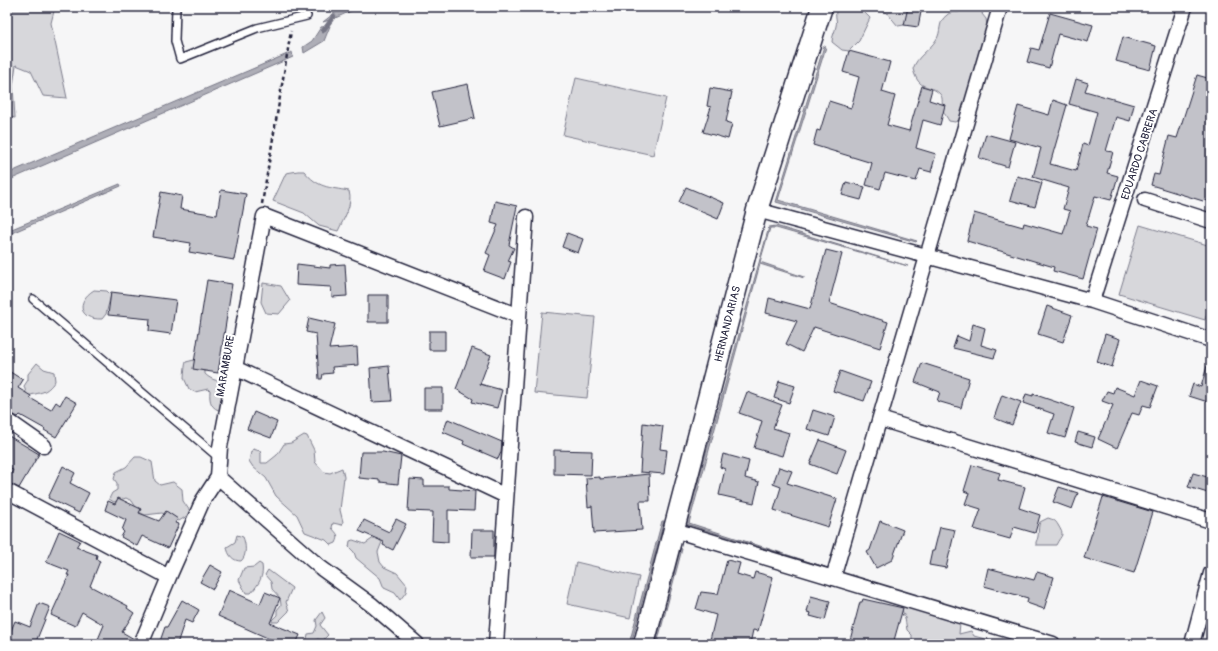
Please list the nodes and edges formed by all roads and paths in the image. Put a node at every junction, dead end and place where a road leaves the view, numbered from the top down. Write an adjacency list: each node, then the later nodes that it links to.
1 (176, 7): 5 (lane)
2 (822, 7): 9 (street, HERNANDARIAS)
3 (1000, 7): 12 (street)
4 (1185, 7): 14 (street, EDUARDO CABRERA)
5 (307, 16)
6 (291, 30): 8 (path)
7 (1145, 200): 11 (street)
8 (261, 210)
9 (757, 210): 12 (street); 26 (street, HERNANDARIAS)
10 (526, 217): 15 (street)
11 (1211, 221)
12 (927, 256): 14 (street); 18 (street)
13 (33, 299): 21 (lane)
14 (1092, 301): 16 (street)
15 (519, 316): 17 (street); 24 (street)
16 (1211, 340)
17 (235, 368): 21 (street); 24 (street)
18 (880, 418): 25 (street); 29 (street)
19 (7, 420): 20 (street)
20 (44, 446)
21 (219, 458): 22 (street)
22 (218, 477): 28 (street); 32 (street)
23 (7, 491): 28 (street)
24 (506, 496): 33 (street)
25 (1211, 521)
26 (674, 530): 29 (street); 34 (street, HERNANDARIAS)
27 (1211, 573): 35 (street)
28 (169, 577): 31 (street)
29 (833, 578): 30 (street)
30 (1045, 643)
31 (141, 644)
32 (417, 644)
33 (496, 644)
34 (644, 644)
35 (1192, 644)

